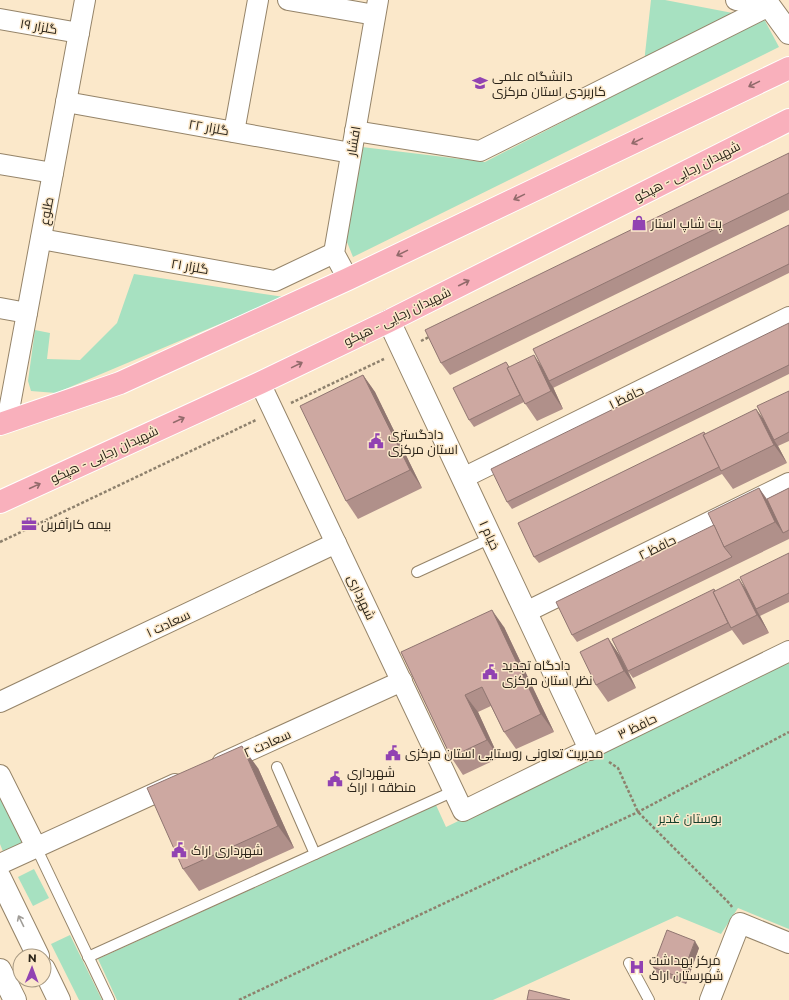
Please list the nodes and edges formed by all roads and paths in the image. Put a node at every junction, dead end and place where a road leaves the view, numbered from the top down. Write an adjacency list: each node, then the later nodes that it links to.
1 (85, 0): 8 (street, طلوع)
2 (258, 0): 13 (street)
3 (288, 0): 6 (street)
4 (736, 0): 5 (street)
5 (767, 3): 9 (street); 14 (street)
6 (376, 8): 14 (street, افشار)
7 (0, 19): 8 (street, گلزار ۱۹)
8 (79, 33): 11 (street, طلوع)
9 (789, 33)
10 (789, 68): 20 (main road, one-way to 20)
11 (66, 102): 13 (street, گلزار ۲۲); 17 (street, طلوع)
12 (789, 120): 24 (main road, شهیدان رجایی - هپکو, one-way to 12)
13 (234, 132): 15 (street, گلزار ۲۲)
14 (355, 132): 15 (street, افشار)
15 (351, 153): 19 (street, افشار)
16 (0, 164): 17 (street)
17 (53, 173): 18 (street, طلوع)
18 (41, 239): 19 (street, گلزار ۲۱); 22 (street, طلوع)
19 (334, 253): 20 (street)
20 (348, 279): 26 (main road)
21 (0, 308): 22 (street)
22 (27, 313): 26 (street, طلوع)
23 (789, 317): 27 (street, حافظ ۱)
24 (389, 321): 25 (main road, شهیدان رجایی - هپکو, one-way to 24); 27 (street, خیام ۱)
25 (260, 383): 29 (main road, شهیدان رجایی - هپکو, one-way to 25); 31 (street, شهرداری)
26 (4, 422)
27 (462, 478): 30 (street, خیام ۱)
28 (789, 483): 33 (street, حافظ ۲)
29 (0, 502)
30 (491, 538): 32 (lane); 33 (street, خیام ۱)
31 (336, 543): 35 (street, شهرداری); 36 (street, سعادت ۱)
32 (417, 572)
33 (526, 612): 38 (street, خیام ۱)
34 (789, 651): 38 (street, حافظ ۳)
35 (402, 681): 41 (street, شهرداری); 44 (street, سعادت ۲)
36 (0, 702)
37 (789, 732): 43 (path)
38 (590, 749): 42 (street, حافظ ۳); 43 (path)
39 (276, 767): 45 (lane)
40 (0, 775): 44 (street)
41 (454, 791): 42 (street, شهرداری); 45 (lane)
42 (464, 811)
43 (638, 812): 48 (path); 58 (path)
44 (36, 847): 46 (street, سعادت ۲); 51 (lane)
45 (315, 854): 51 (lane)
46 (0, 864)
47 (0, 878): 50 (street, one-way to 47)
48 (740, 923): 49 (street); 60 (street)
49 (789, 943)
50 (34, 948)
51 (88, 956): 57 (lane)
52 (629, 963): 59 (lane)
53 (0, 970): 55 (street)
54 (52, 986): 56 (street)
55 (15, 1000)
56 (59, 1000)
57 (109, 1000)
58 (239, 1000)
59 (649, 1000)
60 (710, 1000)

